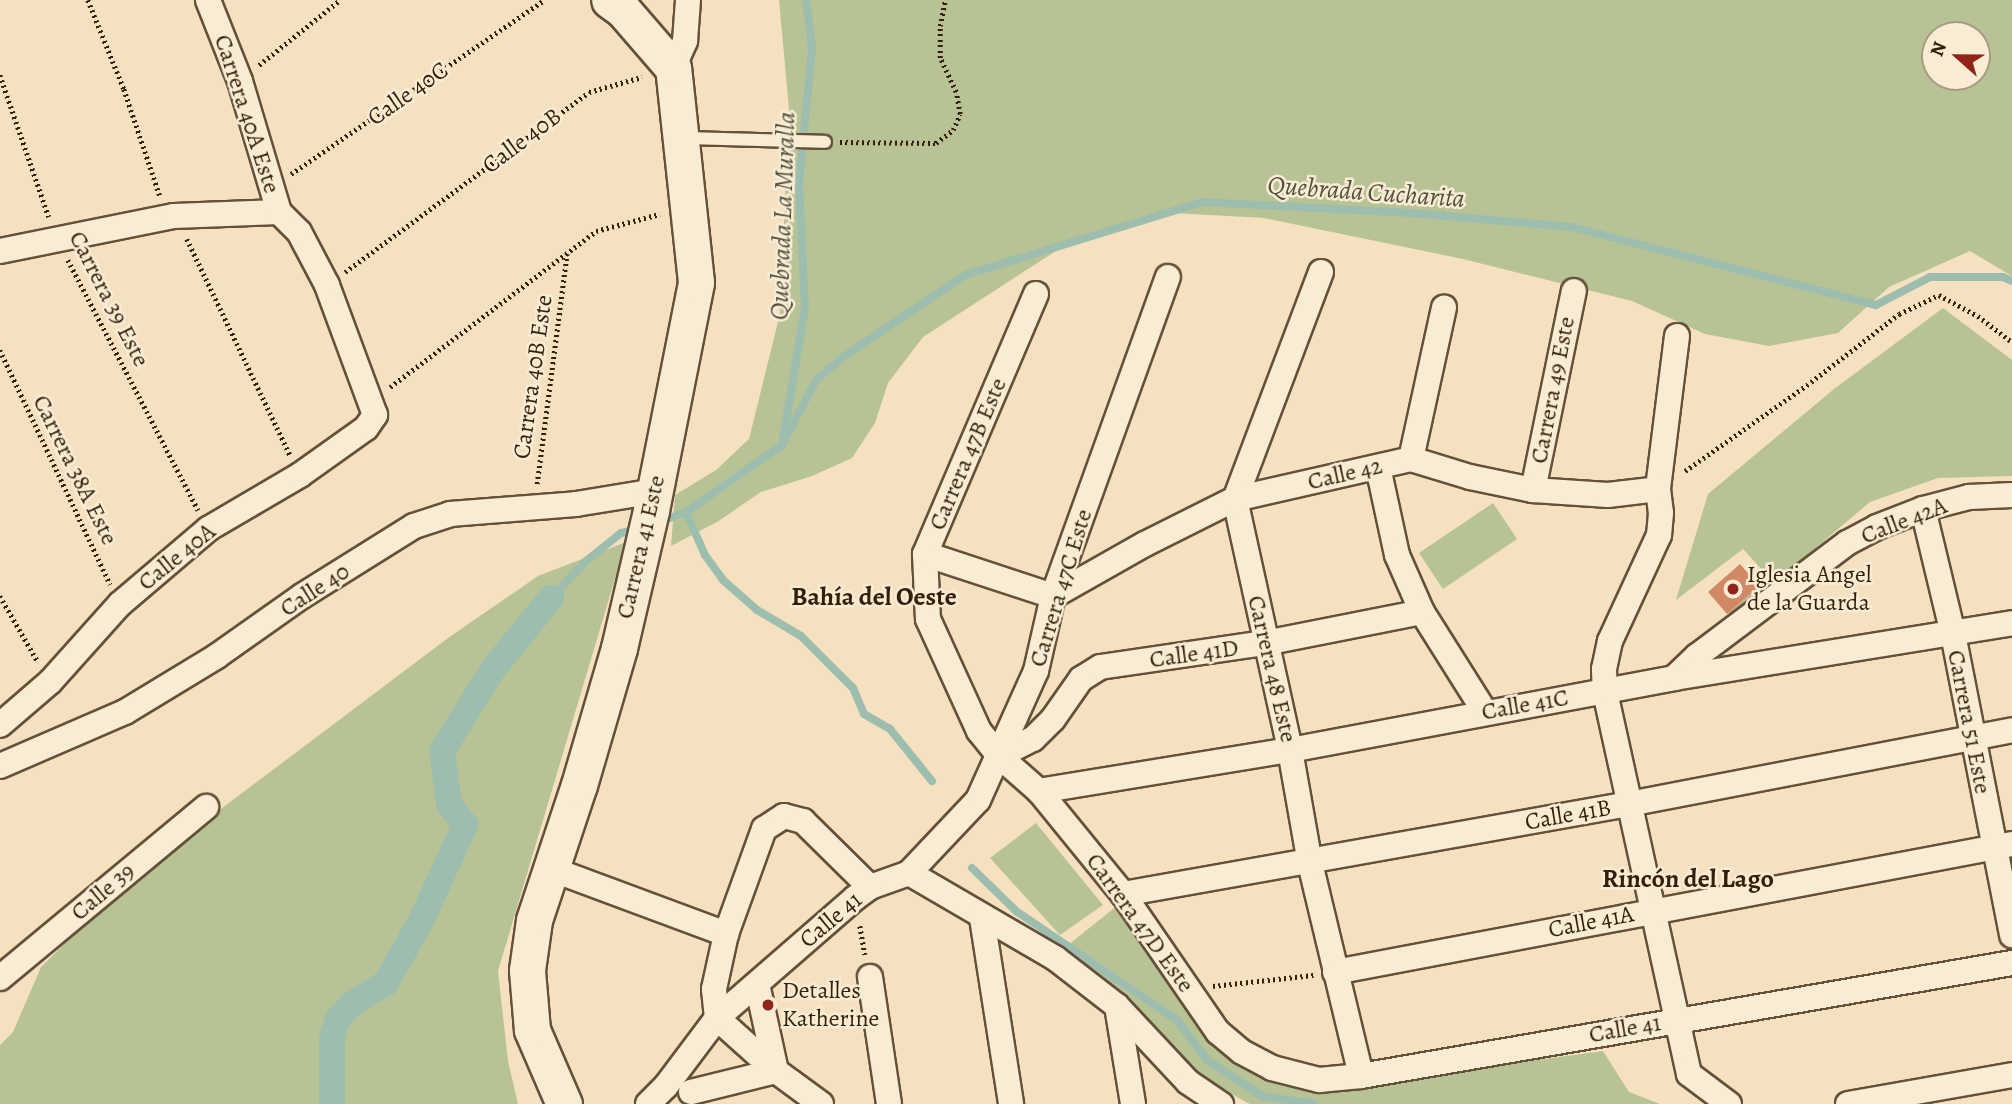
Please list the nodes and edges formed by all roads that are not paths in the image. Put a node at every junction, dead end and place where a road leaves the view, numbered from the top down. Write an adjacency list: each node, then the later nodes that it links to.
1 (208, 0): 7 (street, Carrera 40A Este)
2 (609, 0): 4 (street)
3 (688, 0): 4 (street)
4 (674, 68): 5 (street, Carrera 41 Este)
5 (680, 138): 6 (lane); 22 (street, Carrera 41 Este)
6 (825, 142)
7 (279, 212): 8 (street); 15 (street, Carrera 40A Este)
8 (0, 251)
9 (1321, 272): 21 (street)
10 (1168, 277): 25 (street, Carrera 47C Este)
11 (1574, 291): 19 (street, Carrera 49 Este)
12 (1036, 294): 24 (street, Carrera 47B Este)
13 (1444, 308): 16 (street)
14 (1676, 336): 18 (street)
15 (374, 408): 34 (street, Calle 40A)
16 (1411, 459): 17 (street, Calle 42); 19 (street, Calle 42)
17 (1378, 467): 21 (street, Calle 42); 26 (street)
18 (1658, 489): 19 (street, Calle 42); 32 (street)
19 (1533, 490)
20 (2012, 495): 23 (street, Calle 42A)
21 (1235, 499): 25 (street, Calle 42); 30 (street, Carrera 48 Este)
22 (653, 500): 39 (street, Calle 40); 45 (street, Carrera 41 Este)
23 (1923, 509): 29 (street, Carrera 51 Este); 31 (street, Calle 42A)
24 (925, 554): 25 (street); 27 (street, Carrera 47B Este)
25 (1053, 596): 38 (street, Carrera 47C Este)
26 (1422, 612): 30 (street, Calle 41D); 33 (street)
27 (928, 619): 38 (street, Carrera 47D Este)
28 (2012, 623): 29 (street, Calle 41C)
29 (1953, 634): 31 (street, Calle 41C); 36 (street, Carrera 51 Este)
30 (1265, 643): 37 (street, Carrera 48 Este); 38 (street, Calle 41D)
31 (1674, 678): 32 (street, Calle 41C)
32 (1605, 692): 33 (street, Calle 41C); 41 (street)
33 (1485, 712): 37 (street, Calle 41C)
34 (0, 725)
35 (2012, 730): 36 (street, Calle 41B)
36 (1971, 738): 41 (street, Calle 41B); 43 (street, Carrera 51 Este)
37 (1290, 750): 40 (street, Calle 41C); 44 (street, Carrera 48 Este)
38 (999, 756): 40 (street, Carrera 47D Este); 46 (street, Carrera 47C Este)
39 (0, 766)
40 (1039, 791): 48 (street, Carrera 47D Este)
41 (1629, 804): 44 (street, Calle 41B); 49 (street)
42 (206, 807): 56 (street, Calle 39)
43 (2003, 846): 49 (street, Calle 41A); 52 (street, Carrera 51 Este)
44 (1310, 863): 48 (street, Calle 41B); 54 (street, Carrera 48 Este)
45 (551, 869): 51 (street); 66 (street, Carrera 41 Este)
46 (909, 873): 47 (street, Calle 41); 50 (street)
47 (862, 893): 51 (street); 57 (street, Calle 41)
48 (1123, 894): 61 (street, Carrera 47D Este)
49 (1653, 910): 54 (street, Calle 41A); 60 (street)
50 (982, 918): 58 (street); 70 (street)
51 (726, 934): 59 (street)
52 (2012, 935)
53 (2012, 963): 60 (street, Calle 41)
54 (1335, 972): 64 (street, Carrera 48 Este)
55 (870, 977): 69 (street)
56 (0, 978)
57 (757, 984): 59 (street, Calle 41); 62 (street)
58 (1116, 1006): 71 (street); 72 (street)
59 (717, 1017): 62 (street); 67 (street, Calle 41)
60 (1677, 1020): 64 (street, Calle 41); 73 (street)
61 (1242, 1052): 64 (street, Calle 41)
62 (776, 1071): 65 (street); 68 (street)
63 (2012, 1075): 74 (street)
64 (1361, 1076)
65 (691, 1092)
66 (564, 1104)
67 (648, 1104)
68 (821, 1104)
69 (888, 1104)
70 (1011, 1104)
71 (1133, 1104)
72 (1222, 1104)
73 (1728, 1104)
74 (1848, 1104)

